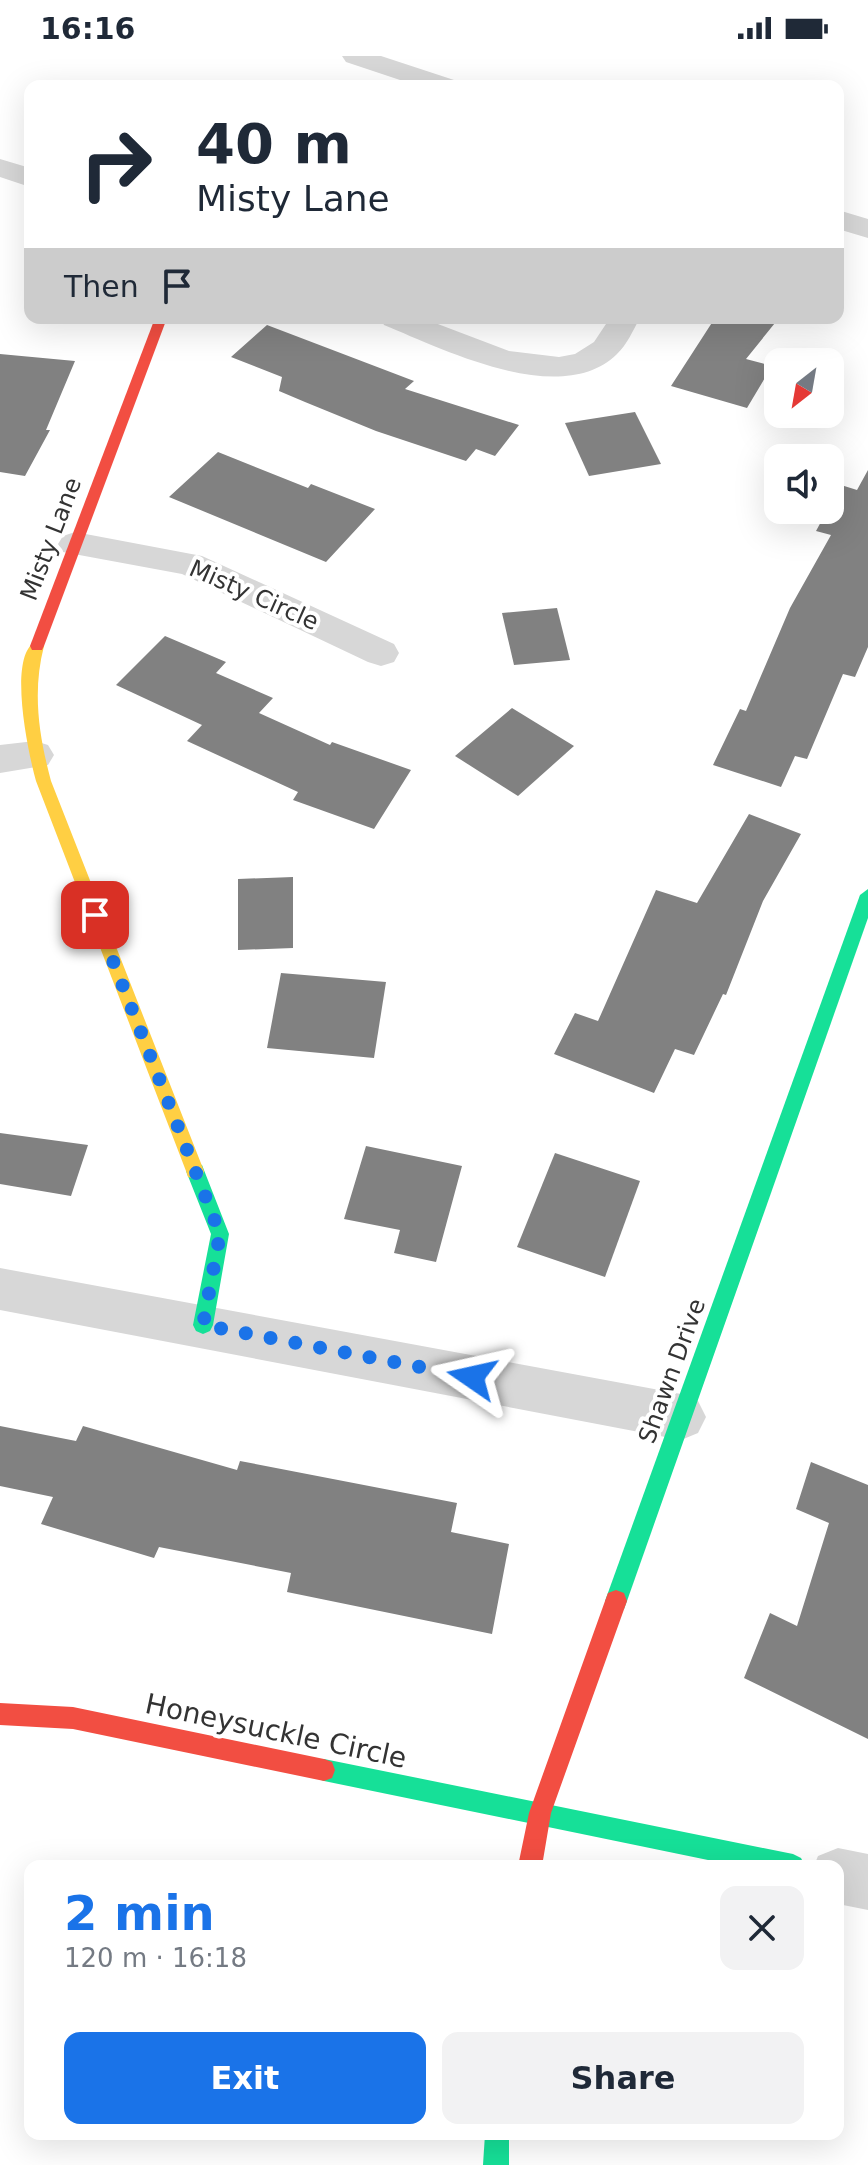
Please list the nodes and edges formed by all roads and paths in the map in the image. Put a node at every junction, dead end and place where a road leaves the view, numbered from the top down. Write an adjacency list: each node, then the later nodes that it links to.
1 (355, 56): 2 (street)
2 (426, 80)
3 (0, 167): 4 (street)
4 (24, 176)
5 (844, 221): 6 (street)
6 (868, 229)
7 (159, 324): 10 (street, Misty Lane)
8 (411, 324): 9 (street)
9 (621, 324)
10 (75, 544): 11 (street, Misty Circle); 12 (street, Misty Lane)
11 (381, 653)
12 (17, 757): 15 (street, Misty Lane)
13 (868, 895): 16 (street, Shawn Drive)
14 (0, 1289): 15 (street)
15 (203, 1325): 16 (street)
16 (681, 1417): 18 (street, Shawn Drive)
17 (0, 1714): 18 (street, Honeysuckle Circle)
18 (540, 1813): 19 (street, Shawn Drive); 20 (street, Honeysuckle Circle)
19 (531, 1860)
20 (764, 1860)
21 (844, 1877): 22 (street)
22 (868, 1882)
23 (497, 2140): 24 (street)
24 (496, 2165)

